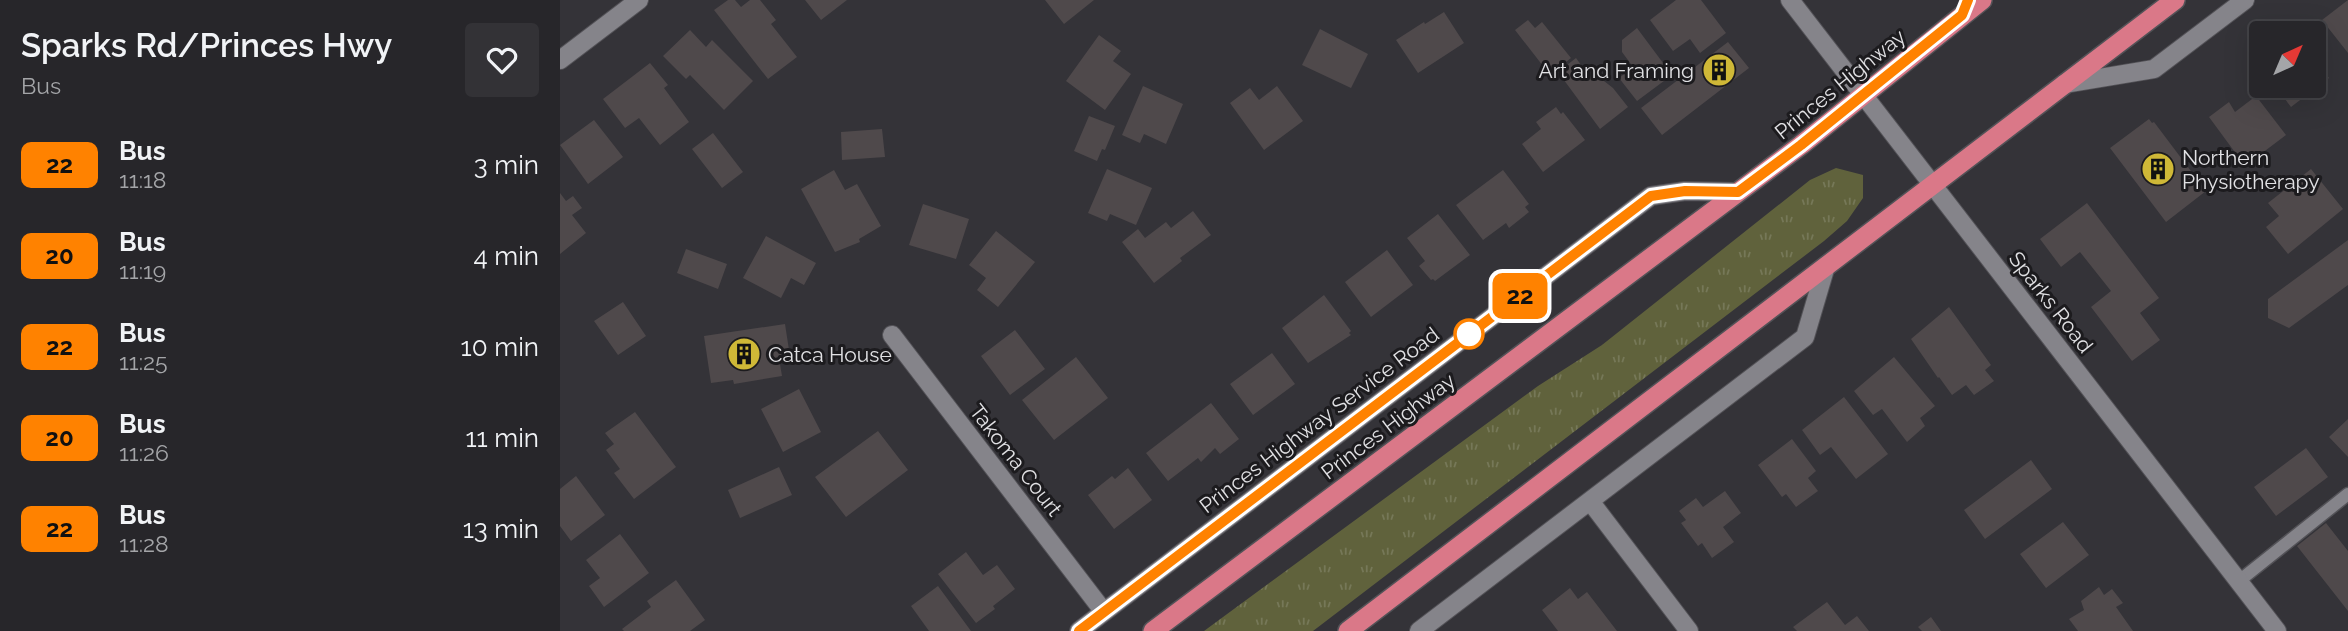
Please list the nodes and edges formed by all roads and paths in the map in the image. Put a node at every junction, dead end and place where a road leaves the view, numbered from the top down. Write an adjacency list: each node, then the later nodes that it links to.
1 (637, 0): 7 (street)
2 (1790, 0): 9 (street, Sparks Road)
3 (1982, 0): 6 (highway, Princes Highway)
4 (2175, 0): 8 (highway)
5 (2245, 0): 8 (street)
6 (1965, 8): 9 (highway, Princes Highway)
7 (560, 60)
8 (2064, 84): 10 (highway)
9 (1863, 95): 10 (street, Sparks Road); 11 (highway, Princes Highway)
10 (1931, 185): 12 (highway); 16 (street, Sparks Road)
11 (1738, 192): 17 (street, Princes Highway Service Road); 19 (highway, Princes Highway)
12 (1826, 266): 15 (street); 20 (highway)
13 (892, 335): 17 (street, Takoma Court)
14 (2348, 494): 16 (lane)
15 (1590, 501): 21 (street); 22 (street)
16 (2239, 581): 23 (street, Sparks Road)
17 (1104, 612): 18 (street, Princes Highway Service Road)
18 (1079, 631)
19 (1153, 631)
20 (1348, 631)
21 (1419, 631)
22 (1689, 631)
23 (2277, 631)

